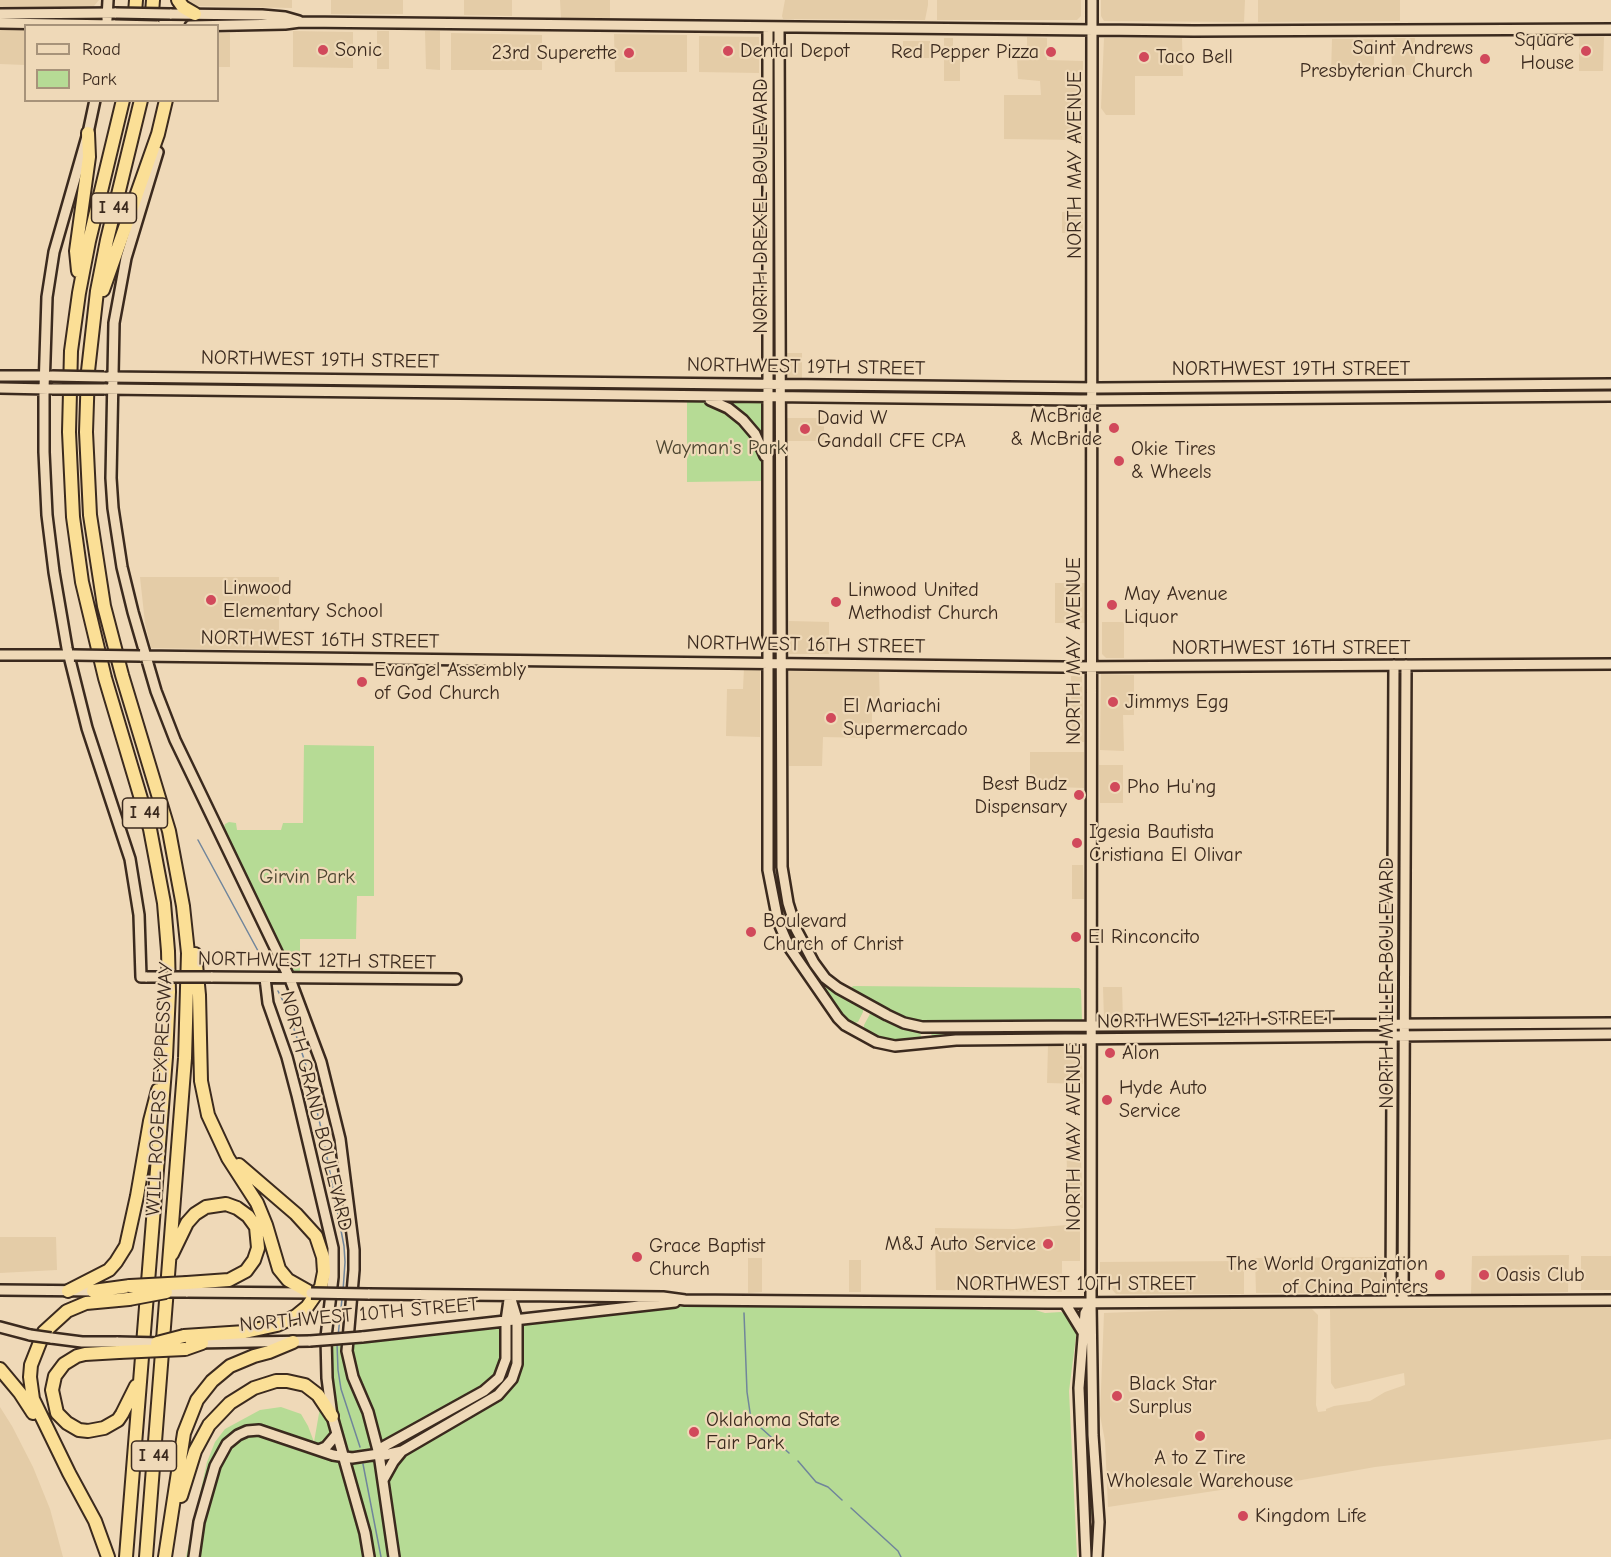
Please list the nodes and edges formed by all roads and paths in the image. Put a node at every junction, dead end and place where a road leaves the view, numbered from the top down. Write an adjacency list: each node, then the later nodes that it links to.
1 (108, 0): 6 (street)
2 (136, 0): 13 (highway)
3 (153, 0): 14 (highway)
4 (177, 0): 8 (highway); 9 (highway)
5 (1092, 0): 18 (street, NORTH MAY AVENUE)
6 (112, 13): 7 (street); 8 (street, bridge); 12 (street)
7 (0, 14)
8 (174, 18): 9 (street)
9 (192, 20): 15 (street)
10 (0, 23): 11 (street)
11 (43, 24)
12 (106, 24)
13 (134, 24)
14 (151, 24)
15 (768, 28): 16 (street); 30 (street, NORTHWEST 12TH STREET)
16 (779, 28): 18 (street); 32 (street, NORTH DREXEL BOULEVARD)
17 (1611, 29): 18 (street)
18 (1093, 30): 34 (street, NORTH MAY AVENUE)
19 (95, 102): 24 (street)
20 (123, 102): 25 (highway, WILL ROGERS EXPRESSWAY / I 44)
21 (141, 102): 26 (highway, WILL ROGERS EXPRESSWAY / I 44)
22 (167, 102): 26 (highway)
23 (168, 102): 29 (street, NORTH GRAND BOULEVARD)
24 (88, 134): 25 (highway); 28 (street)
25 (79, 293): 65 (highway, WILL ROGERS EXPRESSWAY / I 44)
26 (93, 316): 52 (highway, WILL ROGERS EXPRESSWAY / I 44)
27 (0, 376): 28 (street, NORTHWEST 19TH STREET)
28 (48, 376): 29 (street, NORTHWEST 19TH STREET, bridge); 35 (street)
29 (108, 377): 30 (street, NORTHWEST 19TH STREET); 36 (street, NORTH GRAND BOULEVARD)
30 (768, 384): 32 (street, NORTHWEST 19TH STREET); 39 (street, NORTHWEST 12TH STREET)
31 (1611, 384): 34 (street, NORTHWEST 19TH STREET)
32 (780, 385): 34 (street, NORTHWEST 19TH STREET); 40 (street, NORTH DREXEL BOULEVARD)
33 (0, 388): 35 (street, NORTHWEST 19TH STREET)
34 (1092, 388): 41 (street, NORTH MAY AVENUE)
35 (48, 389): 36 (street, NORTHWEST 19TH STREET, bridge); 44 (street)
36 (107, 389): 38 (street, NORTHWEST 19TH STREET); 45 (street, NORTH GRAND BOULEVARD)
37 (1611, 396): 41 (street, NORTHWEST 19TH STREET)
38 (699, 397): 39 (street, NORTHWEST 19TH STREET); 42 (street)
39 (767, 398): 40 (street, NORTHWEST 19TH STREET); 42 (street, NORTHWEST 12TH STREET)
40 (780, 398): 41 (street, NORTHWEST 19TH STREET); 47 (street, NORTH DREXEL BOULEVARD)
41 (1092, 400): 51 (street, NORTH MAY AVENUE)
42 (767, 466): 46 (street, NORTHWEST 12TH STREET)
43 (0, 655): 44 (street, NORTHWEST 16TH STREET)
44 (71, 655): 45 (street, NORTHWEST 16TH STREET, bridge); 53 (street, NORTHWEST 12TH STREET, bridge)
45 (142, 656): 46 (street, NORTHWEST 16TH STREET); 54 (street, NORTH GRAND BOULEVARD)
46 (768, 663): 47 (street, NORTHWEST 16TH STREET); 64 (street, NORTHWEST 12TH STREET)
47 (781, 663): 51 (street, NORTHWEST 16TH STREET); 56 (street, NORTH DREXEL BOULEVARD)
48 (1611, 664): 50 (street, NORTHWEST 16TH STREET)
49 (1394, 665): 50 (street, NORTHWEST 16TH STREET); 51 (street, NORTHWEST 16TH STREET); 58 (street, NORTH MILLER BOULEVARD)
50 (1406, 665): 59 (street, NORTH MILLER BOULEVARD)
51 (1092, 667): 60 (street, NORTH MAY AVENUE)
52 (183, 906): 66 (highway); 67 (highway, WILL ROGERS EXPRESSWAY / I 44)
53 (270, 979): 54 (street, NORTHWEST 12TH STREET); 95 (street, NORTH GRAND BOULEVARD)
54 (290, 979): 55 (street, NORTHWEST 12TH STREET); 96 (street, NORTH GRAND BOULEVARD)
55 (456, 979)
56 (832, 983): 60 (street, NORTHWEST 12TH STREET)
57 (1611, 1023): 59 (street, NORTHWEST 12TH STREET)
58 (1392, 1025): 59 (street, NORTHWEST 12TH STREET); 60 (street, NORTHWEST 12TH STREET); 62 (street, NORTH MILLER BOULEVARD)
59 (1404, 1025): 63 (street, NORTH MILLER BOULEVARD)
60 (1092, 1027): 64 (street, NORTH MAY AVENUE)
61 (1611, 1035): 63 (street, NORTHWEST 12TH STREET)
62 (1392, 1036): 63 (street, NORTHWEST 12TH STREET); 64 (street, NORTHWEST 12TH STREET); 78 (street, NORTH MILLER BOULEVARD)
63 (1404, 1036): 79 (street, NORTH MILLER BOULEVARD)
64 (1091, 1039): 81 (street, NORTH MAY AVENUE)
65 (166, 1057): 70 (highway); 92 (highway, WILL ROGERS EXPRESSWAY / I 44)
66 (219, 1142): 74 (highway); 88 (highway)
67 (169, 1260): 68 (highway); 108 (highway, WILL ROGERS EXPRESSWAY / I 44)
68 (187, 1288): 72 (highway, bridge); 73 (street, NORTHWEST 10TH STREET, bridge); 74 (street, NORTHWEST 10TH STREET)
69 (0, 1290): 70 (street)
70 (69, 1291): 71 (street)
71 (93, 1291): 72 (highway)
72 (130, 1292): 73 (highway, bridge); 103 (highway)
73 (166, 1292)
74 (304, 1292): 75 (street, NORTHWEST 10TH STREET, bridge)
75 (510, 1296): 77 (street, NORTHWEST 10TH STREET); 82 (street); 83 (street)
76 (1611, 1299): 79 (street, NORTHWEST 10TH STREET)
77 (685, 1300): 80 (street, NORTHWEST 10TH STREET); 82 (street, NORTHWEST 10TH STREET)
78 (1391, 1301): 79 (street, NORTHWEST 10TH STREET); 81 (street, NORTHWEST 10TH STREET)
79 (1403, 1301)
80 (1065, 1303): 81 (street, NORTHWEST 10TH STREET); 85 (street)
81 (1091, 1303): 85 (street, NORTH MAY AVENUE); 94 (street, NORTH MAY AVENUE)
82 (517, 1319): 83 (street, NORTHWEST 10TH STREET); 100 (street)
83 (506, 1320): 86 (street, NORTHWEST 10TH STREET, bridge); 98 (street)
84 (0, 1327): 90 (street, bridge)
85 (1084, 1334): 93 (street, NORTH MAY AVENUE)
86 (293, 1342): 89 (street, NORTHWEST 10TH STREET); 105 (highway)
87 (157, 1343): 88 (highway, bridge); 90 (street, bridge)
88 (184, 1343): 89 (highway); 90 (highway, bridge)
89 (202, 1343)
90 (119, 1347): 92 (highway)
91 (0, 1369): 103 (highway)
92 (141, 1377): 107 (highway, WILL ROGERS EXPRESSWAY / I 44)
93 (1079, 1388): 94 (street); 113 (street, NORTH MAY AVENUE)
94 (1092, 1388): 114 (street, NORTH MAY AVENUE)
95 (332, 1416): 97 (street, NORTH GRAND BOULEVARD); 105 (highway)
96 (373, 1430): 98 (street); 101 (street, NORTH GRAND BOULEVARD)
97 (337, 1434): 99 (street); 102 (street, NORTH GRAND BOULEVARD)
98 (396, 1442): 101 (street)
99 (319, 1450): 102 (street); 110 (street)
100 (402, 1451): 101 (street); 104 (street)
101 (379, 1454): 102 (street); 104 (street, NORTH GRAND BOULEVARD)
102 (343, 1456): 111 (street, NORTH GRAND BOULEVARD)
103 (69, 1473): 106 (highway)
104 (382, 1480): 112 (street, NORTH GRAND BOULEVARD)
105 (168, 1538): 109 (highway)
106 (108, 1557)
107 (126, 1557)
108 (146, 1557)
109 (165, 1557)
110 (194, 1557)
111 (369, 1557)
112 (394, 1557)
113 (1086, 1557)
114 (1097, 1557)

